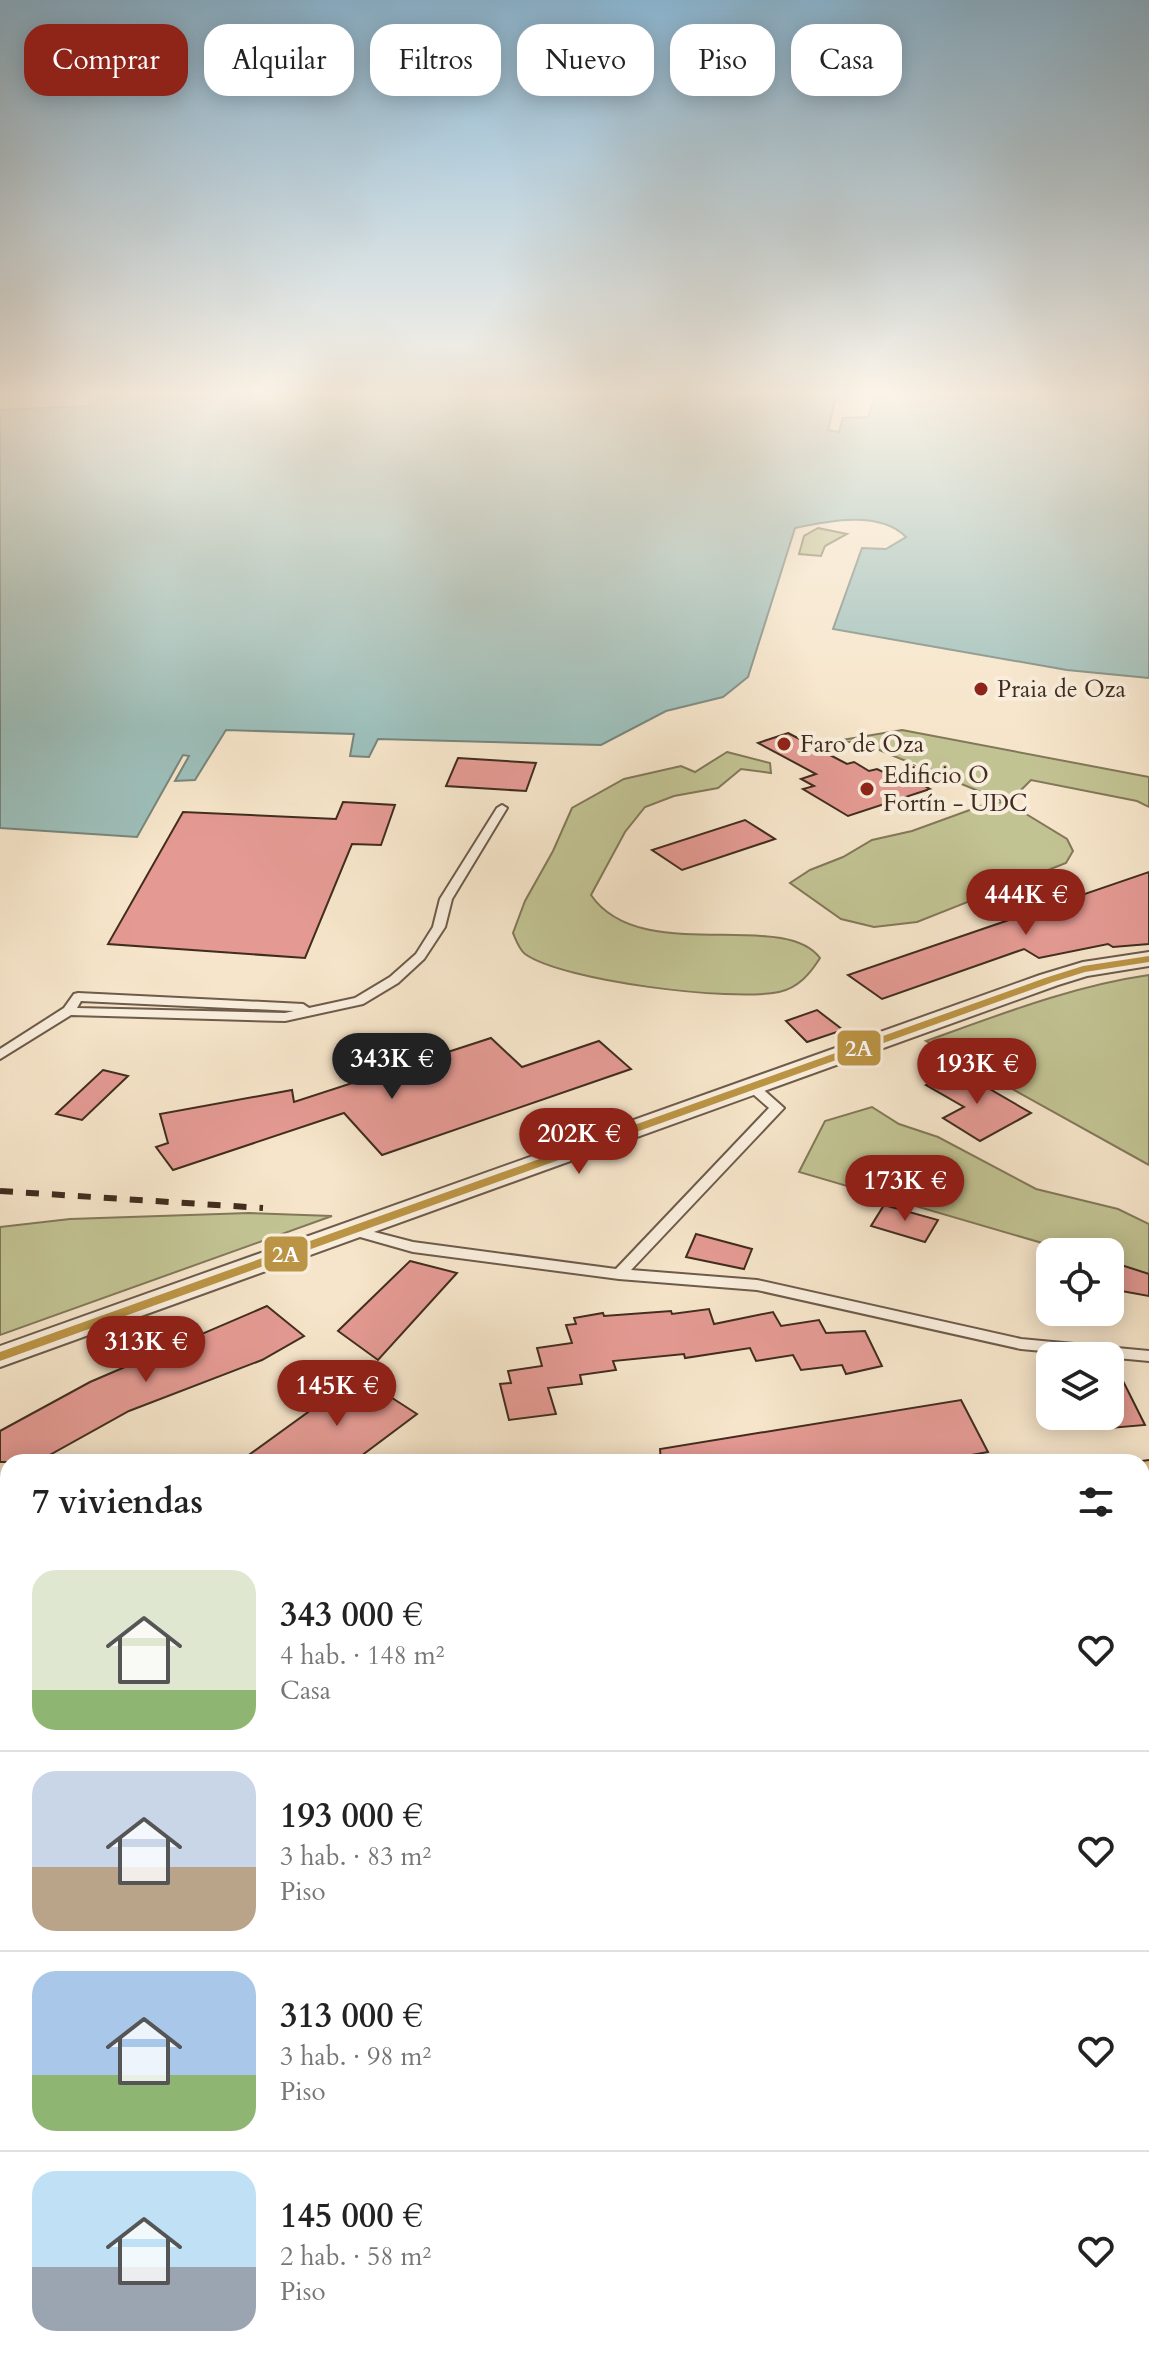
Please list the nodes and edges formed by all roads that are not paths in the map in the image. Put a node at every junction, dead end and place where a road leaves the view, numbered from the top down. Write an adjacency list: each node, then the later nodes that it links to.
1 (502, 808): 3 (lane)
2 (1149, 959): 4 (street)
3 (0, 1055)
4 (752, 1087): 5 (street); 6 (lane)
5 (350, 1230): 6 (lane); 8 (street)
6 (619, 1274): 7 (lane)
7 (1149, 1356)
8 (0, 1357)

